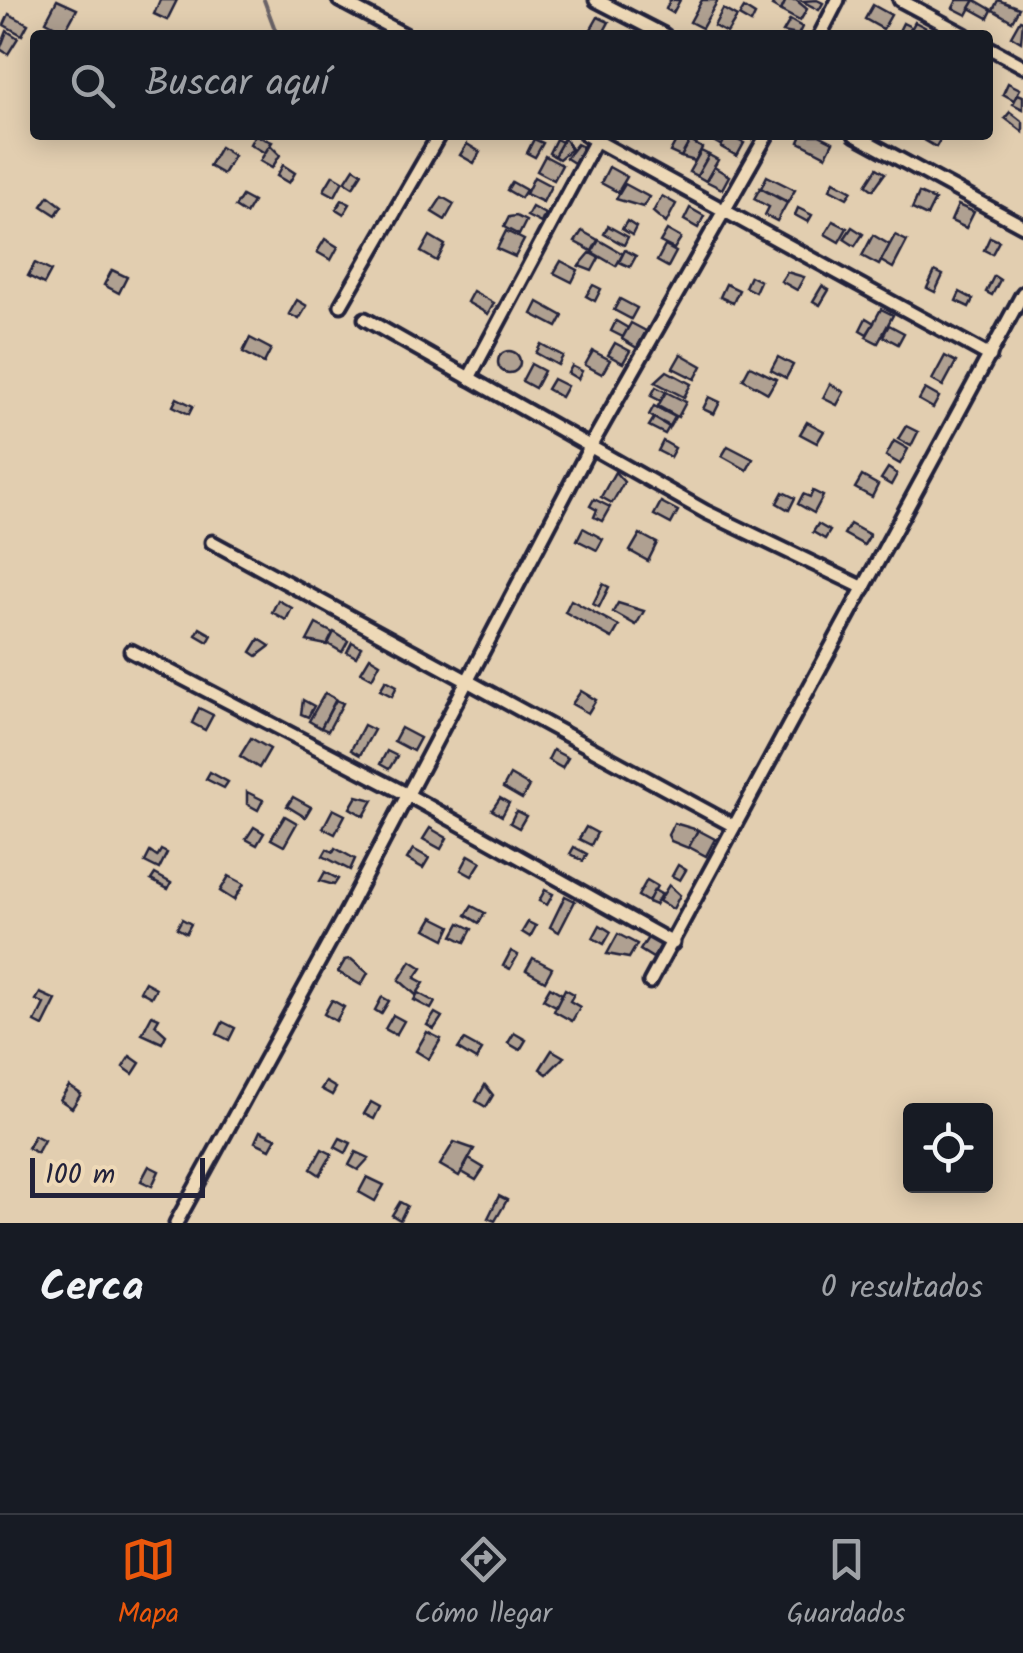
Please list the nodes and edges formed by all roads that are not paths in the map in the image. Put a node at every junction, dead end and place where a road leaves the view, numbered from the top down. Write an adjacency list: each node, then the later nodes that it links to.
1 (339, 0): 5 (street)
2 (596, 0): 6 (street)
3 (838, 0): 7 (street)
4 (900, 0): 8 (street)
5 (395, 30)
6 (654, 30)
7 (823, 30)
8 (957, 30)
9 (993, 50): 10 (street)
10 (1023, 66)
11 (435, 140): 19 (street)
12 (590, 140): 22 (street)
13 (595, 140): 16 (street)
14 (764, 140): 16 (street)
15 (864, 140): 17 (street)
16 (725, 210): 21 (street); 23 (street)
17 (1023, 226)
18 (1023, 293): 21 (street)
19 (341, 305)
20 (364, 319): 22 (street)
21 (990, 356): 25 (street)
22 (469, 378): 23 (street)
23 (590, 448): 25 (street); 27 (street)
24 (212, 542): 27 (street)
25 (864, 588): 29 (street)
26 (131, 650): 28 (street)
27 (469, 682): 28 (street); 29 (street)
28 (408, 795): 30 (street); 32 (street)
29 (734, 826): 30 (street)
30 (673, 943): 31 (street)
31 (650, 982)
32 (176, 1223)

